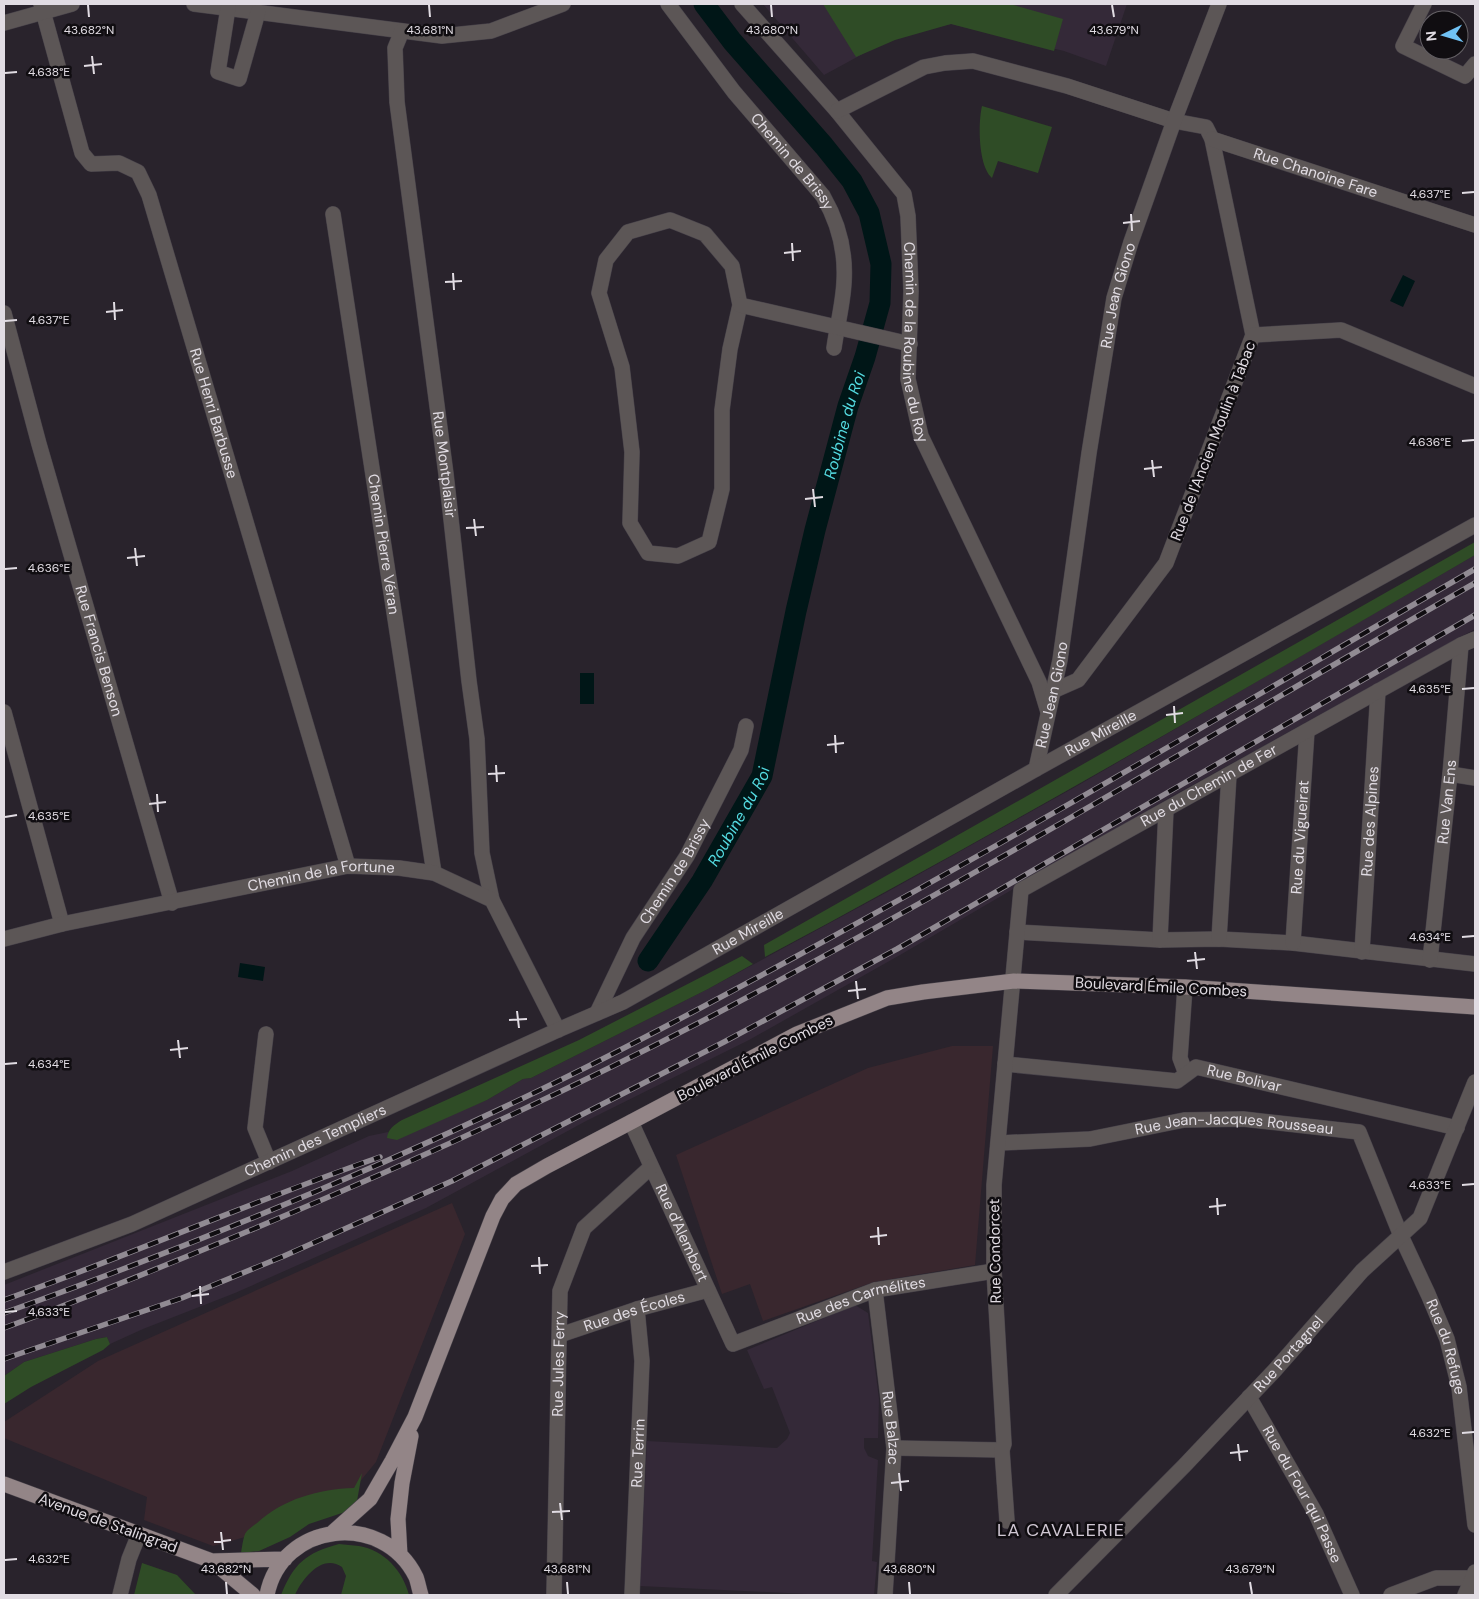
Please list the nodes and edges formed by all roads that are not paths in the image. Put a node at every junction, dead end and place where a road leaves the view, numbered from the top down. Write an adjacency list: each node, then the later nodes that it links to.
1 (72, 4): 8 (street)
2 (194, 4): 9 (street)
3 (563, 4): 12 (street)
4 (668, 4): 21 (street, Chemin de Brissy)
5 (742, 4): 14 (street, Chemin de la Roubine du Roy)
6 (1219, 4): 15 (street)
7 (1424, 4): 13 (street)
8 (42, 7): 11 (street); 40 (street, Rue Henri Barbusse)
9 (237, 7): 10 (street); 10 (street)
10 (258, 12): 12 (street)
11 (4, 23)
12 (402, 30): 42 (street, Rue Montplaisir)
13 (1475, 64)
14 (837, 112): 15 (street); 23 (street, Chemin de la Roubine du Roy)
15 (1174, 121): 16 (street); 29 (street, Rue Jean Giono)
16 (1212, 139): 18 (street, Rue Chanoine Fare); 22 (street, Rue de l'Ancien Moulin à Tabac)
17 (333, 214): 41 (street, Chemin Pierre Véran)
18 (1475, 225)
19 (740, 305): 19 (street); 21 (street)
20 (4, 313): 43 (street, Rue Francis Benson)
21 (841, 328): 23 (street); 24 (street, Chemin de Brissy)
22 (1253, 334): 25 (street); 29 (street, Rue de l'Ancien Moulin à Tabac)
23 (910, 344): 32 (street, Chemin de la Roubine du Roy)
24 (834, 348)
25 (1475, 385)
26 (1475, 525): 35 (street, Rue Mireille)
27 (1475, 639): 28 (street, Rue du Chemin de Fer)
28 (1460, 645): 30 (street, Rue du Chemin de Fer); 36 (street, Rue Van Ens)
29 (1053, 691): 32 (street, Rue Jean Giono)
30 (1378, 692): 34 (street, Rue du Chemin de Fer); 50 (street, Rue des Alpines)
31 (4, 712): 44 (street)
32 (1048, 712): 35 (street, Rue Jean Giono)
33 (746, 726): 57 (street, Chemin de Brissy)
34 (1307, 731): 37 (street, Rue du Chemin de Fer); 49 (street, Rue du Vigueirat)
35 (1036, 769): 55 (street, Rue Mireille)
36 (1450, 774): 38 (street); 51 (street, Rue Van Ens)
37 (1229, 775): 39 (street, Rue du Chemin de Fer); 46 (street)
38 (1475, 778)
39 (1166, 810): 45 (street, Rue du Chemin de Fer); 48 (street)
40 (348, 866): 41 (street, Chemin de la Fortune); 43 (street, Chemin de la Fortune)
41 (434, 873): 42 (street, Chemin de la Fortune)
42 (492, 900): 58 (street)
43 (172, 903): 44 (street, Chemin de la Fortune)
44 (62, 924): 47 (street, Chemin de la Fortune)
45 (1017, 932): 48 (street); 53 (street, Rue du Chemin de Fer)
46 (1219, 939): 48 (street); 49 (street)
47 (4, 940)
48 (1160, 940)
49 (1293, 943): 50 (street)
50 (1362, 952): 51 (street)
51 (1430, 960): 52 (street)
52 (1475, 964)
53 (1014, 981): 54 (main road, Boulevard Émile Combes); 60 (street, Rue Condorcet); 63 (main road, Boulevard Émile Combes)
54 (1185, 986): 56 (main road, Boulevard Émile Combes); 61 (street)
55 (622, 1002): 57 (street, Chemin des Templiers)
56 (1475, 1008)
57 (597, 1013): 58 (street, Chemin des Templiers)
58 (558, 1030): 66 (street, Chemin des Templiers)
59 (266, 1034): 66 (street)
60 (1005, 1064): 61 (street, Rue Bolivar); 65 (street, Rue Condorcet)
61 (1186, 1074): 64 (street, Rue Bolivar)
62 (1475, 1082): 64 (street, Rue Portagnel)
63 (631, 1122): 67 (street, Rue d'Alembert); 77 (main road, Boulevard Émile Combes)
64 (1457, 1128): 68 (street, Rue Portagnel)
65 (998, 1143): 68 (street, Rue Jean-Jacques Rousseau); 69 (street, Rue Condorcet)
66 (269, 1162): 70 (street, Chemin des Templiers)
67 (651, 1167): 71 (street, Rue d'Alembert); 74 (street, Rue Jules Ferry)
68 (1400, 1236): 76 (street, Rue Portagnel); 82 (street, Rue du Refuge)
69 (994, 1271): 72 (street, Rue des Carmélites); 79 (street, Rue Condorcet)
70 (4, 1272)
71 (708, 1290): 73 (street, Rue des Écoles); 75 (street, Rue d'Alembert)
72 (875, 1290): 75 (street, Rue des Carmélites); 78 (street, Rue Balzac)
73 (637, 1309): 74 (street, Rue des Écoles); 94 (street, Rue Terrin)
74 (560, 1335): 93 (street, Rue Jules Ferry)
75 (733, 1344)
76 (1249, 1397): 96 (street, Rue Portagnel); 97 (street, Rue du Four qui Passe)
77 (415, 1417): 83 (main road, Boulevard Émile Combes); 85 (main road, Boulevard Émile Combes)
78 (894, 1448): 79 (street); 95 (street, Rue Balzac)
79 (1002, 1450): 81 (street, Rue Condorcet)
80 (4, 1484): 84 (main road, Avenue de Stalingrad)
81 (1007, 1521)
82 (1475, 1525)
83 (332, 1532): 85 (main road); 86 (main road)
84 (139, 1534): 87 (main road, Avenue de Stalingrad); 89 (street)
85 (400, 1555): 92 (main road)
86 (285, 1559): 87 (main road, Avenue de Stalingrad); 91 (main road)
87 (212, 1561): 90 (main road, Avenue de Stalingrad)
88 (1473, 1575): 98 (street); 99 (street)
89 (120, 1595)
90 (253, 1595)
91 (267, 1595)
92 (421, 1595)
93 (554, 1595)
94 (632, 1595)
95 (886, 1595)
96 (1056, 1595)
97 (1352, 1595)
98 (1392, 1595)
99 (1464, 1595)

